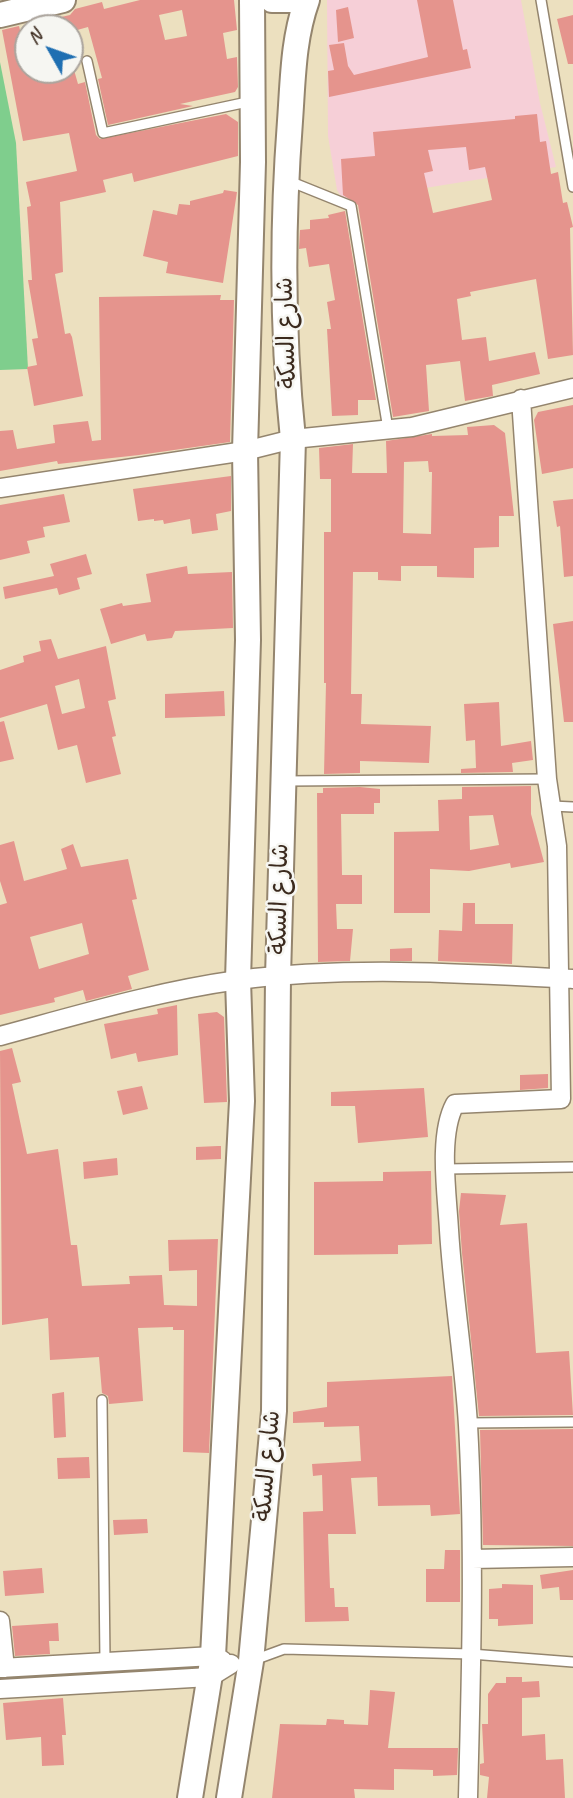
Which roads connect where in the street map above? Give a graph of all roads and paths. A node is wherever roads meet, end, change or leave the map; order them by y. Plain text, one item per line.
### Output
1 (63, 0) edge
2 (252, 0) edge
3 (272, 0) edge
4 (292, 0) edge
5 (307, 0) edge
6 (541, 0) edge
7 (0, 15) edge
8 (87, 61) dead end
9 (253, 100) junction
10 (285, 180) junction
11 (573, 187) edge
12 (573, 388) edge
13 (521, 398) junction
14 (388, 429) junction
15 (293, 439) junction
16 (245, 452) junction
17 (0, 488) edge
18 (548, 779) junction
19 (284, 781) junction
20 (552, 806) junction
21 (573, 807) edge
22 (278, 977) junction
23 (567, 979) edge
24 (238, 980) junction
25 (0, 1036) edge
26 (573, 1167) edge
27 (446, 1169) junction
28 (102, 1400) dead end
29 (573, 1422) edge
30 (468, 1423) junction
31 (573, 1557) edge
32 (472, 1559) junction
33 (0, 1621) edge
34 (471, 1654) junction
35 (105, 1661) junction
36 (573, 1662) edge
37 (226, 1665) junction
38 (3, 1668) edge
39 (0, 1689) edge
40 (190, 1798) edge
41 (229, 1798) edge
42 (468, 1798) edge

1 - 7 main road
2 - 9 main road, شارع السكة
3 - 4 main road
5 - 10 main road, شارع السكة
6 - 11 lane
8 - 9 lane
9 - 16 main road, شارع السكة
10 - 14 lane
10 - 15 main road, شارع السكة
12 - 13 street
13 - 14 street
13 - 18 street
14 - 15 street
15 - 16 street
15 - 19 main road, شارع السكة
16 - 17 street
16 - 24 main road, شارع السكة
18 - 19 lane
18 - 20 street
19 - 22 main road, شارع السكة
20 - 21 lane
20 - 23 street
22 - 23 street
22 - 24 street
22 - 37 main road, شارع السكة
23 - 27 street
24 - 25 street
24 - 37 main road, شارع السكة
26 - 27 lane
27 - 30 street
28 - 35 lane
29 - 30 lane
30 - 32 street
31 - 32 street
32 - 34 street
33 - 38 street
34 - 36 lane
34 - 37 lane
34 - 42 street
35 - 37 street
35 - 38 street
37 - 39 street
37 - 40 main road, شارع السكة
37 - 41 main road, شارع السكة

